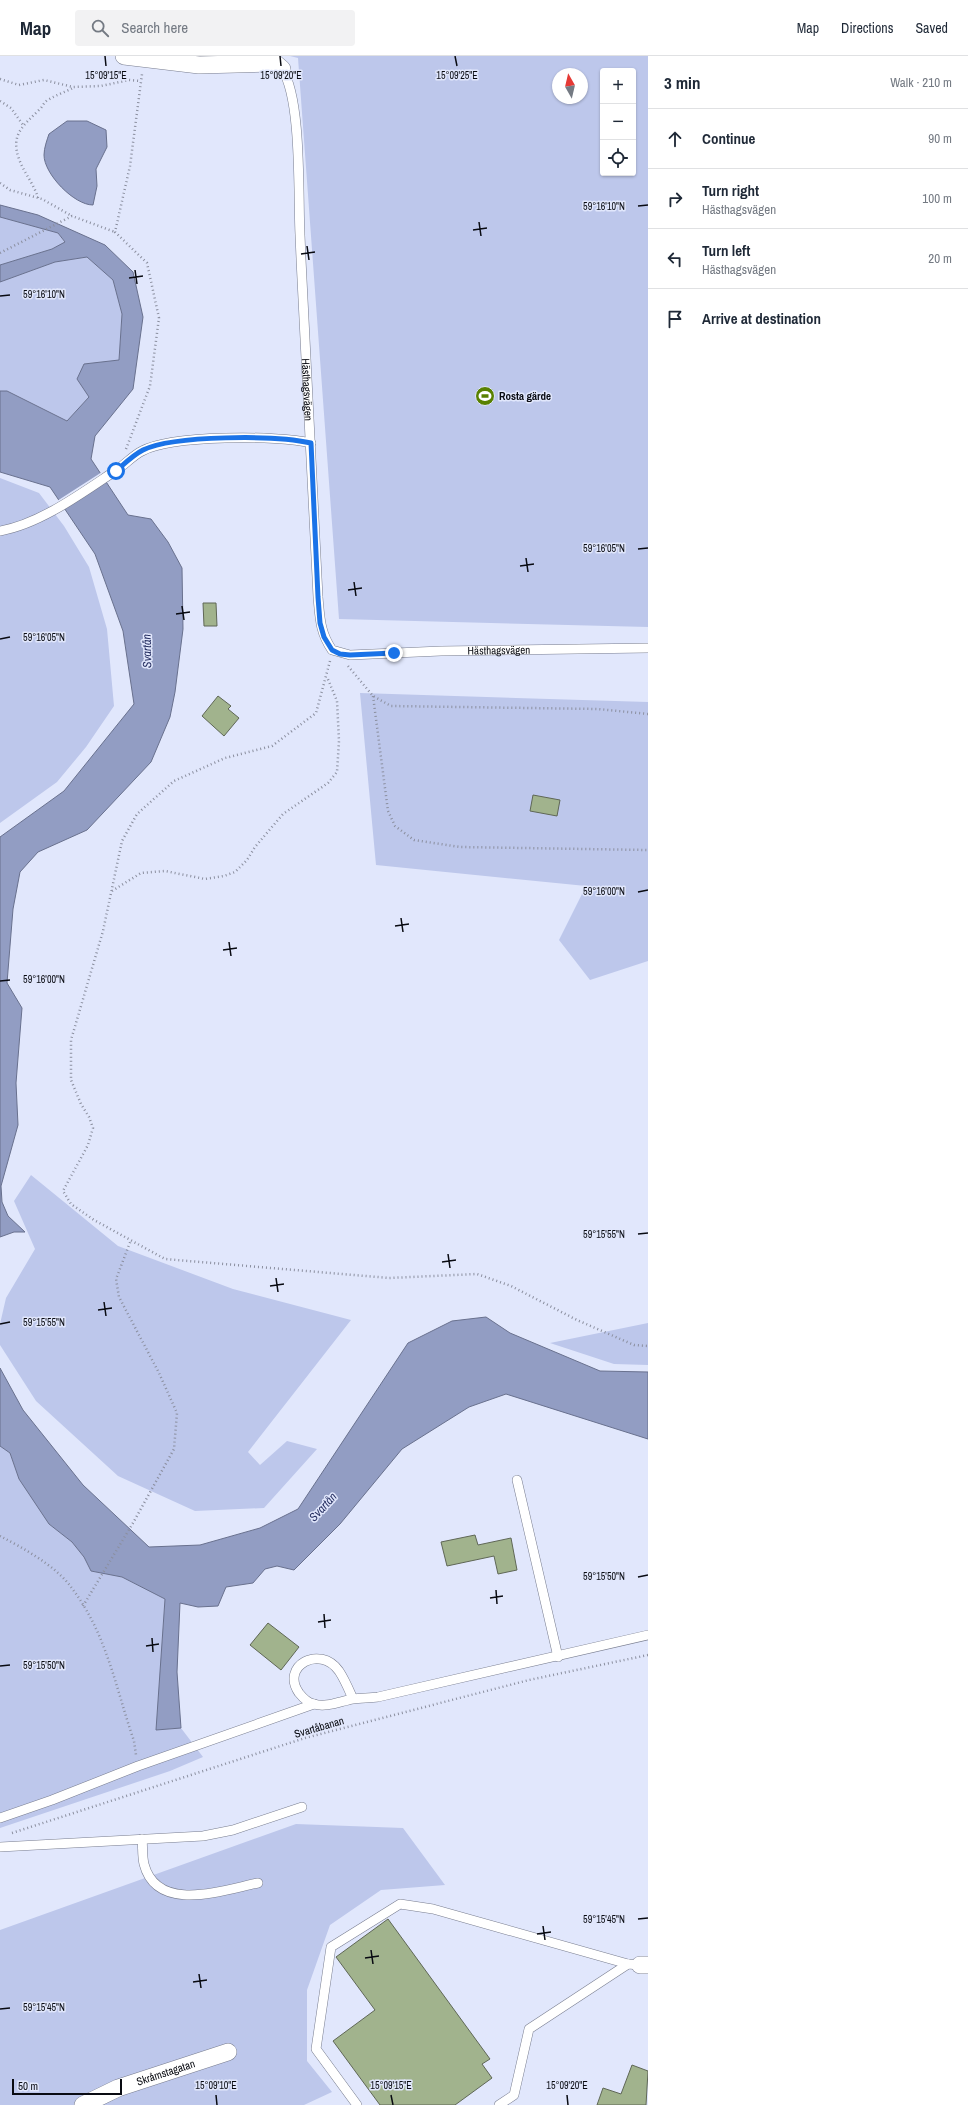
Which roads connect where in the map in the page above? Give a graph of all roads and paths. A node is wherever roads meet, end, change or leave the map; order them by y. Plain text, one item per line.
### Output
1 (124, 56) edge
2 (144, 59) junction
3 (282, 62) edge
4 (0, 79) edge
5 (141, 81) junction
6 (73, 87) junction
7 (0, 101) edge
8 (23, 125) junction
9 (0, 183) edge
10 (38, 198) junction
11 (72, 216) junction
12 (116, 232) junction
13 (0, 253) edge
14 (311, 443) junction
15 (125, 464) junction
16 (0, 531) edge
17 (648, 648) edge
18 (332, 650) junction
19 (326, 677) junction
20 (373, 696) junction
21 (648, 714) edge
22 (648, 850) edge
23 (112, 891) junction
24 (131, 1240) junction
25 (648, 1346) edge
26 (517, 1480) dead end
27 (0, 1536) edge
28 (83, 1606) junction
29 (648, 1635) edge
30 (648, 1655) edge
31 (558, 1657) junction
32 (353, 1699) junction
33 (314, 1704) junction
34 (138, 1766) junction
35 (302, 1807) dead end
36 (0, 1818) edge
37 (10, 1834) dead end
38 (142, 1839) junction
39 (0, 1847) edge
40 (258, 1883) dead end
41 (639, 1964) edge
42 (228, 2052) dead end
43 (83, 2105) edge
44 (357, 2105) edge
45 (500, 2105) edge

1 - 2 street, Hästhagsvägen
2 - 3 street, Hästhagsvägen
2 - 5 path
3 - 14 lane, Hästhagsvägen
4 - 6 path
5 - 6 path
5 - 12 path
6 - 8 path
7 - 8 path
8 - 10 path
9 - 10 path
10 - 11 path
11 - 12 path
11 - 13 path
12 - 15 path
14 - 15 lane
14 - 18 lane, Hästhagsvägen
15 - 16 lane
17 - 18 lane, Hästhagsvägen
18 - 19 path
18 - 20 path
19 - 23 path
19 - 23 path
20 - 21 path
20 - 22 path
23 - 24 path
24 - 25 path
24 - 28 path
26 - 31 lane
27 - 28 path
28 - 34 path
29 - 31 lane
30 - 37 path, Svartåbanan
31 - 32 lane
32 - 33 lane
32 - 33 lane
33 - 34 lane
34 - 36 lane
35 - 38 lane
38 - 39 lane
38 - 40 lane
41 - 44 lane
41 - 45 lane
42 - 43 street, Skråmstagatan

